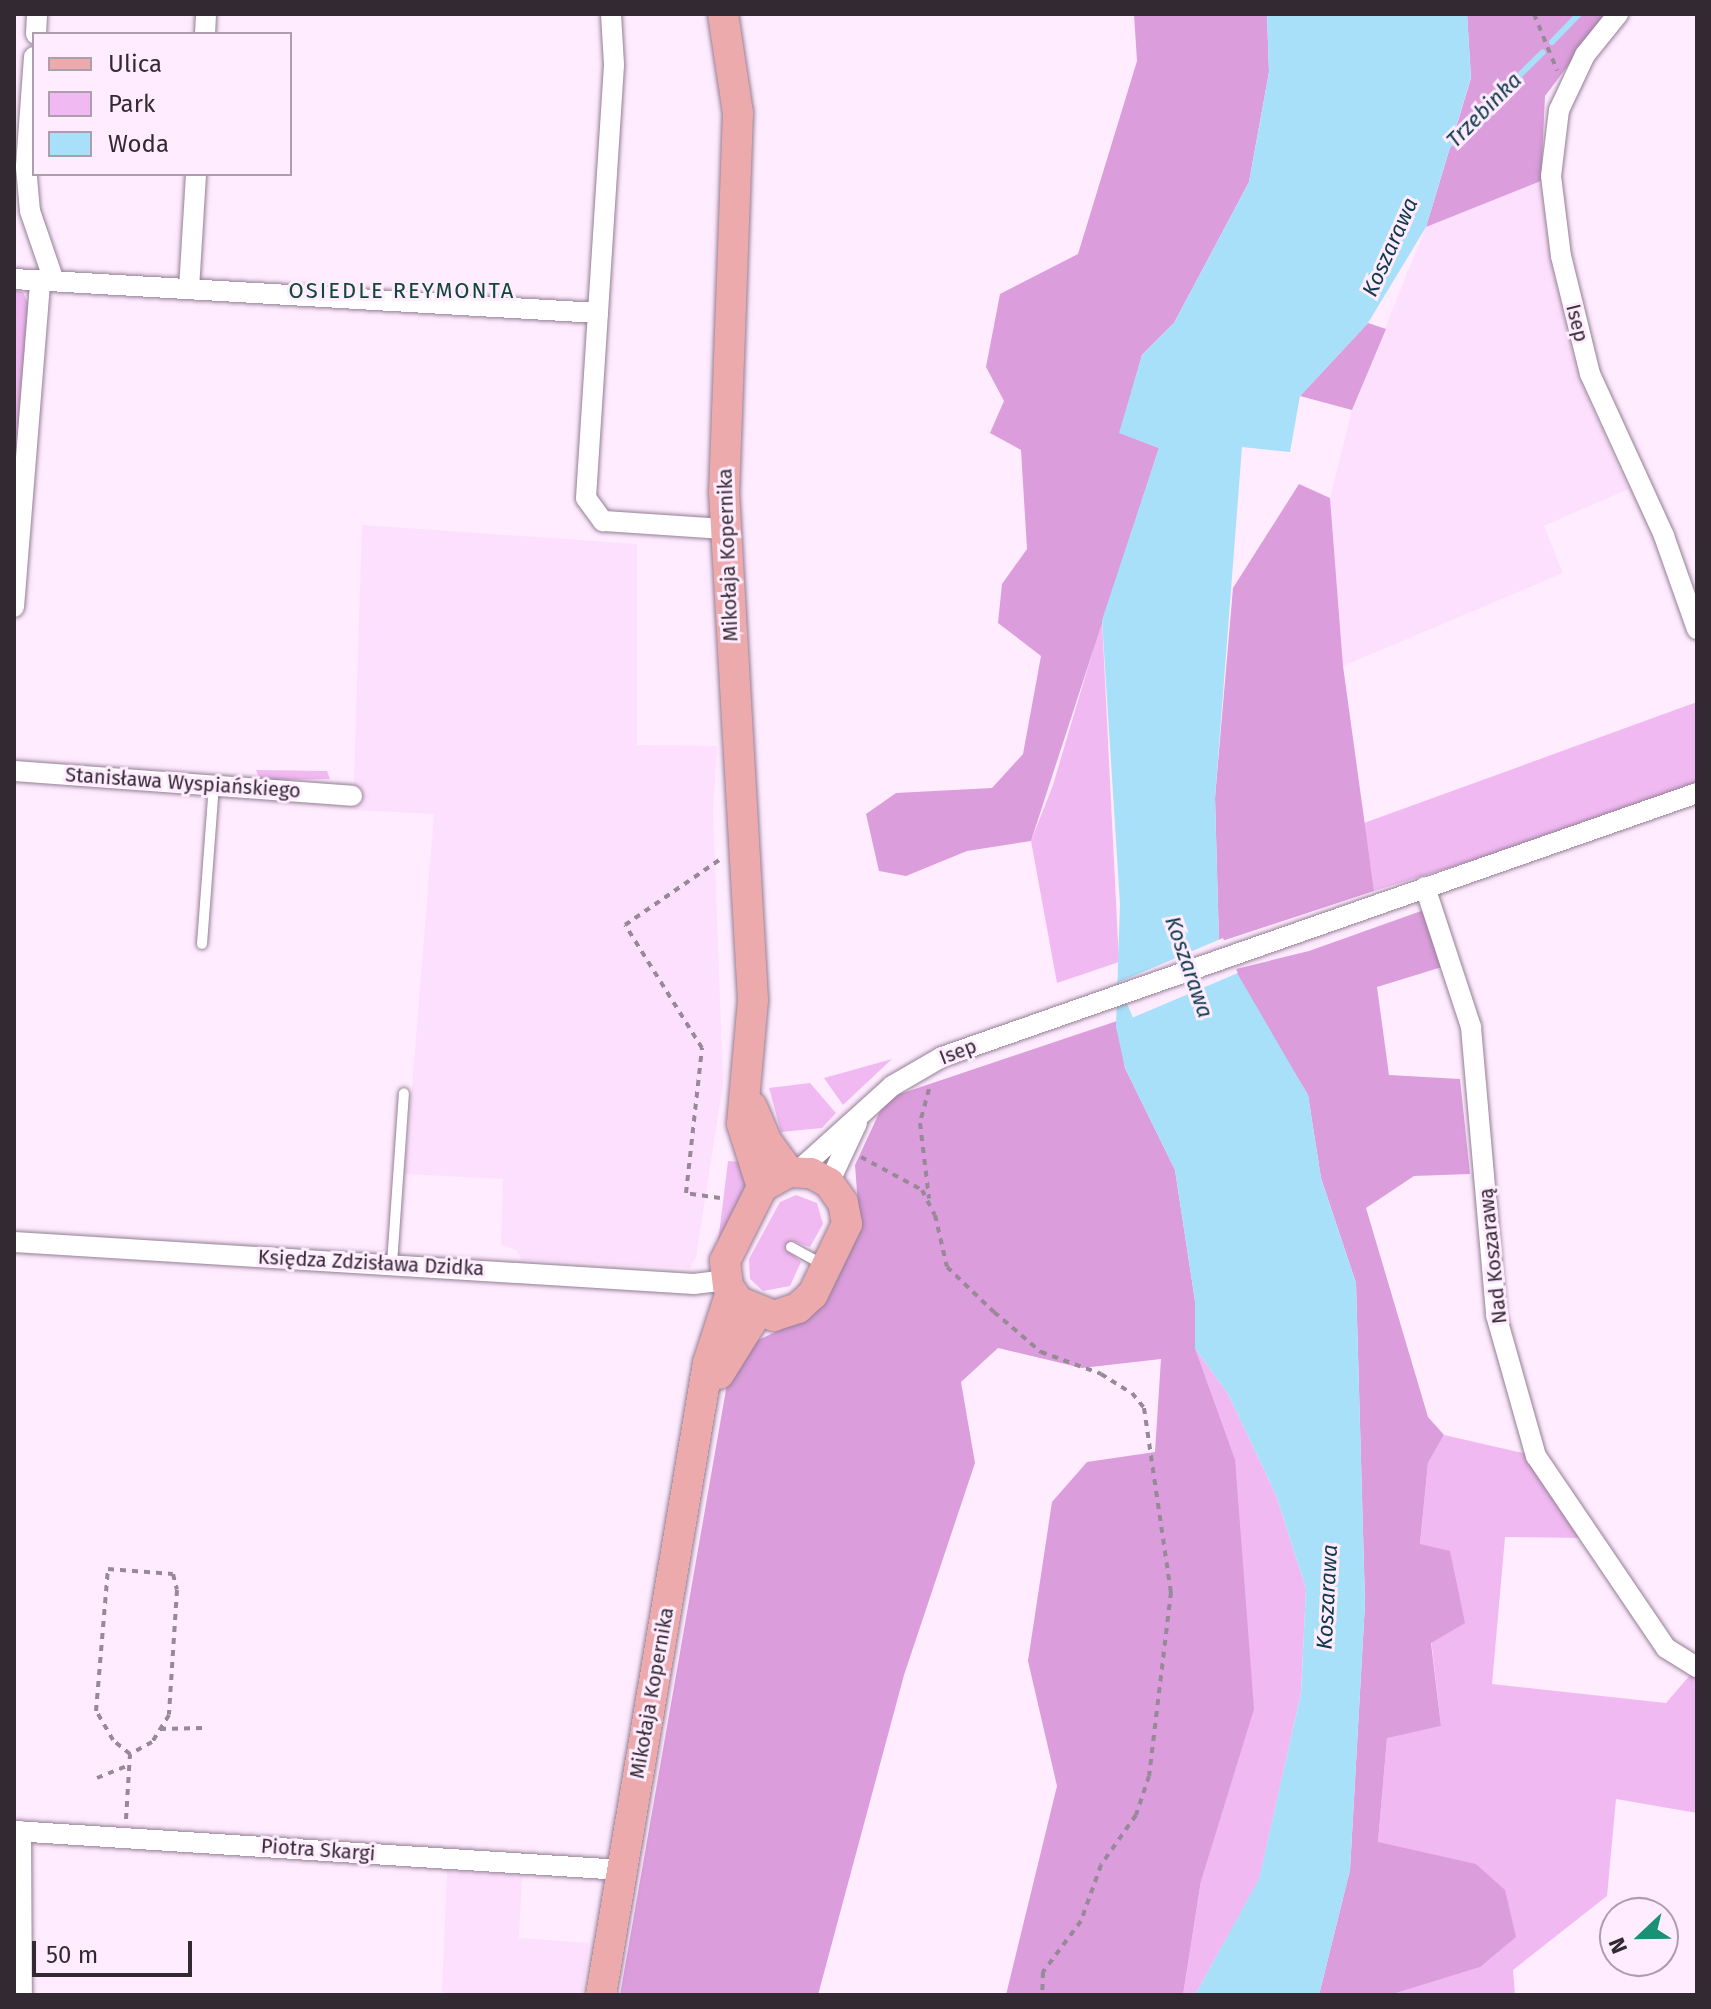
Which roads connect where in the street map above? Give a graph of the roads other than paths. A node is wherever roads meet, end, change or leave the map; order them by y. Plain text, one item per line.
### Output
1 (611, 14) edge
2 (723, 14) edge
3 (1618, 14) edge
4 (32, 84) edge
5 (196, 176) edge
6 (14, 279) edge
7 (47, 281) junction
8 (189, 289) junction
9 (598, 313) junction
10 (725, 529) junction
11 (14, 607) edge
12 (1697, 629) edge
13 (14, 771) edge
14 (214, 783) junction
15 (1697, 793) edge
16 (352, 796) dead end
17 (1425, 887) junction
18 (202, 944) dead end
19 (404, 1093) dead end
20 (748, 1097) junction
21 (857, 1123) junction
22 (794, 1171) junction
23 (829, 1183) junction
24 (762, 1187) junction
25 (14, 1242) edge
26 (791, 1247) dead end
27 (392, 1264) junction
28 (828, 1267) junction
29 (729, 1286) junction
30 (757, 1313) junction
31 (706, 1392) junction
32 (1697, 1667) edge
33 (18, 1831) edge
34 (622, 1870) junction
35 (22, 1995) edge
36 (601, 1995) edge

1 - 9 street
2 - 10 main road, Mikołaja Kopernika
3 - 12 street, Isep
4 - 7 street
5 - 8 street
6 - 7 street
7 - 8 street
7 - 11 street
8 - 9 street
9 - 10 street
10 - 20 main road, Mikołaja Kopernika
13 - 14 street, Stanisława Wyspiańskiego
14 - 16 street, Stanisława Wyspiańskiego
14 - 18 lane
15 - 17 street
17 - 21 street, Isep
17 - 32 street, Nad Koszarawą
19 - 27 lane
20 - 22 main road, Mikołaja Kopernika
20 - 24 main road, Mikołaja Kopernika
21 - 22 street, Isep
21 - 23 street, Isep
22 - 23 main road
22 - 24 main road
23 - 28 main road
24 - 29 main road
25 - 27 street, Księdza Zdzisława Dzidka
26 - 28 lane
27 - 29 street, Księdza Zdzisława Dzidka
28 - 30 main road
29 - 30 main road
29 - 31 main road, Mikołaja Kopernika
30 - 31 main road, Mikołaja Kopernika
31 - 34 main road, Mikołaja Kopernika
33 - 34 street, Piotra Skargi
33 - 35 street
34 - 36 main road, Mikołaja Kopernika

